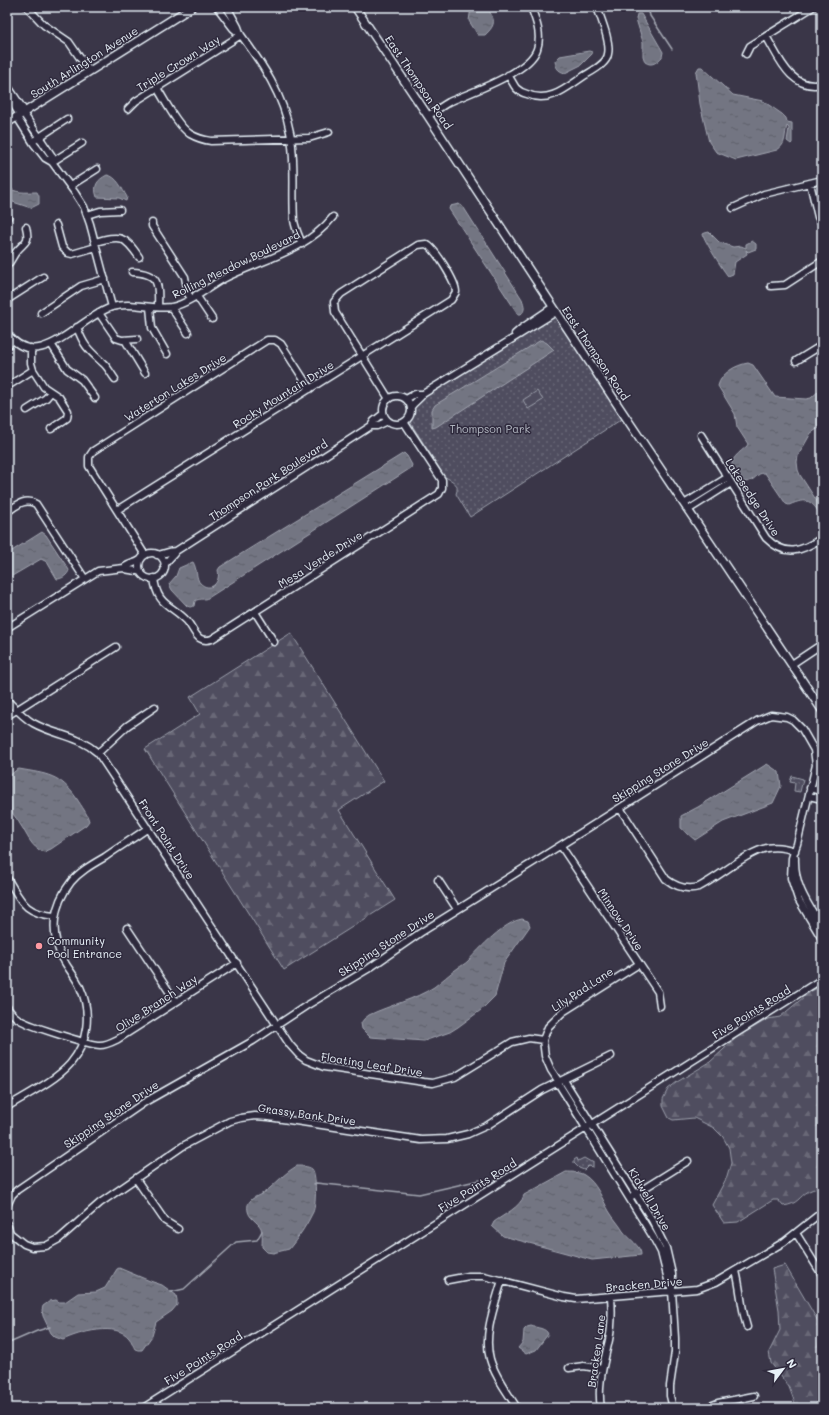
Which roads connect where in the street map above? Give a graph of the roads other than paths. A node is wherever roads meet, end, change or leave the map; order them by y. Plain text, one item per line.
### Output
1 (27, 7) edge
2 (192, 7) edge
3 (218, 7) edge
4 (227, 7) edge
5 (355, 7) edge
6 (531, 7) edge
7 (597, 7) edge
8 (813, 7) edge
9 (241, 35) junction
10 (766, 36) junction
11 (746, 54) dead end
12 (89, 71) junction
13 (508, 75) junction
14 (822, 84) edge
15 (7, 85) edge
16 (157, 88) junction
17 (7, 96) edge
18 (128, 109) dead end
19 (21, 114) junction
20 (428, 116) junction
21 (67, 119) dead end
22 (7, 123) edge
23 (328, 132) dead end
24 (38, 138) junction
25 (291, 139) junction
26 (32, 141) junction
27 (82, 143) dead end
28 (52, 162) junction
29 (97, 169) dead end
30 (822, 180) edge
31 (810, 183) junction
32 (70, 186) junction
33 (733, 208) dead end
34 (120, 210) dead end
35 (87, 215) junction
36 (333, 217) dead end
37 (152, 223) dead end
38 (822, 224) edge
39 (56, 225) dead end
40 (26, 227) dead end
41 (95, 244) junction
42 (302, 244) junction
43 (139, 257) dead end
44 (822, 261) edge
45 (7, 266) edge
46 (132, 272) dead end
47 (43, 277) dead end
48 (105, 279) junction
49 (771, 286) dead end
50 (194, 297) junction
51 (7, 300) edge
52 (150, 306) junction
53 (112, 307) junction
54 (158, 307) junction
55 (171, 307) junction
56 (554, 310) junction
57 (41, 313) dead end
58 (99, 313) junction
59 (212, 319) dead end
60 (77, 327) junction
61 (7, 333) edge
62 (188, 333) dead end
63 (137, 339) dead end
64 (13, 340) junction
65 (125, 340) junction
66 (51, 344) junction
67 (822, 344) edge
68 (7, 346) edge
69 (32, 348) junction
70 (167, 354) dead end
71 (362, 355) junction
72 (796, 361) dead end
73 (33, 370) junction
74 (145, 373) dead end
75 (115, 379) dead end
76 (11, 384) dead end
77 (310, 389) junction
78 (51, 392) junction
79 (423, 394) junction
80 (95, 398) dead end
81 (389, 399) junction
82 (406, 399) junction
83 (410, 407) junction
84 (27, 410) dead end
85 (384, 414) junction
86 (388, 421) junction
87 (404, 422) junction
88 (372, 426) junction
89 (51, 429) dead end
90 (701, 435) dead end
91 (729, 480) junction
92 (686, 507) junction
93 (117, 510) junction
94 (7, 512) edge
95 (822, 538) edge
96 (176, 551) junction
97 (145, 555) junction
98 (157, 555) junction
99 (140, 560) junction
100 (164, 566) junction
101 (124, 568) junction
102 (141, 572) junction
103 (154, 578) junction
104 (85, 579) junction
105 (255, 612) junction
106 (7, 628) edge
107 (274, 642) dead end
108 (822, 644) edge
109 (116, 647) dead end
110 (792, 664) junction
111 (7, 700) edge
112 (155, 707) dead end
113 (17, 710) junction
114 (822, 710) edge
115 (7, 716) edge
116 (98, 754) junction
117 (810, 788) junction
118 (822, 792) edge
119 (808, 796) junction
120 (822, 799) edge
121 (620, 808) junction
122 (148, 828) junction
123 (560, 846) junction
124 (795, 851) junction
125 (7, 878) edge
126 (438, 880) dead end
127 (456, 909) junction
128 (54, 916) junction
129 (822, 927) edge
130 (127, 928) dead end
131 (821, 936) edge
132 (237, 963) junction
133 (639, 964) junction
134 (822, 979) edge
135 (176, 1002) junction
136 (7, 1006) edge
137 (660, 1006) dead end
138 (277, 1025) junction
139 (543, 1040) junction
140 (83, 1042) junction
141 (611, 1056) dead end
142 (560, 1082) junction
143 (7, 1107) edge
144 (593, 1124) junction
145 (586, 1128) junction
146 (688, 1161) dead end
147 (136, 1179) junction
148 (636, 1194) junction
149 (629, 1198) junction
150 (7, 1206) edge
151 (822, 1212) edge
152 (7, 1224) edge
153 (178, 1229) dead end
154 (796, 1233) junction
155 (736, 1271) junction
156 (822, 1276) edge
157 (448, 1280) dead end
158 (502, 1280) junction
159 (672, 1292) junction
160 (611, 1297) junction
161 (746, 1327) dead end
162 (569, 1368) dead end
163 (602, 1369) junction
164 (754, 1396) dead end
165 (143, 1408) edge
166 (518, 1408) edge
167 (601, 1408) edge
168 (673, 1408) edge
169 (706, 1408) edge

1 - 12 street
2 - 12 main road, South Arlington Avenue
3 - 9 street
4 - 9 street
5 - 20 main road, East Thompson Road
6 - 13 street
7 - 13 street
8 - 10 street
9 - 16 street, Triple Crown Way
9 - 25 street
10 - 11 street
10 - 14 street
12 - 19 main road, South Arlington Avenue
13 - 20 street
15 - 19 street
16 - 18 street, Triple Crown Way
16 - 25 street
17 - 19 street
19 - 22 main road, South Arlington Avenue
19 - 24 street
19 - 26 street
20 - 56 main road, East Thompson Road
21 - 24 street
23 - 25 street
24 - 26 street
24 - 28 street
25 - 42 street
26 - 28 street
27 - 28 street
28 - 32 street
29 - 32 street
30 - 31 street
31 - 33 street
31 - 38 street
32 - 35 street
34 - 35 street
35 - 41 street
36 - 42 street, Rolling Meadow Boulevard
37 - 50 street
39 - 41 street
40 - 45 street
41 - 43 street
41 - 48 street
42 - 50 street, Rolling Meadow Boulevard
44 - 49 street
46 - 54 street
47 - 51 street
48 - 53 street
48 - 57 street
50 - 55 street, Rolling Meadow Boulevard
50 - 59 street
52 - 53 street, Rolling Meadow Boulevard
52 - 54 street, Rolling Meadow Boulevard
52 - 70 street
53 - 58 street, Rolling Meadow Boulevard
54 - 55 street, Rolling Meadow Boulevard
55 - 62 street
56 - 79 street
56 - 92 main road, East Thompson Road
58 - 60 street, Rolling Meadow Boulevard
58 - 65 street
60 - 66 street, Rolling Meadow Boulevard
60 - 75 street
61 - 64 street
63 - 65 street
64 - 68 street
64 - 69 street
65 - 74 street
66 - 69 street, Rolling Meadow Boulevard
66 - 80 street
67 - 72 street
69 - 73 street
71 - 71 street, Rocky Mountain Drive
71 - 77 street, Rocky Mountain Drive
71 - 81 street
73 - 76 street
73 - 78 street
77 - 93 street, Rocky Mountain Drive
77 - 93 street, Waterton Lakes Drive
78 - 84 street
78 - 89 street
79 - 82 street
79 - 83 street
81 - 82 street
81 - 85 street, Thompson Park Boulevard
82 - 83 street
83 - 87 street
85 - 86 street
85 - 88 street, Thompson Park Boulevard
86 - 87 street, Thompson Park Boulevard
86 - 88 street, Thompson Park Boulevard
87 - 105 street, Mesa Verde Drive
88 - 96 street, Thompson Park Boulevard
90 - 91 street, Lakesedge Drive
91 - 92 street
91 - 95 street, Lakesedge Drive
92 - 110 main road, East Thompson Road
93 - 97 street
94 - 104 street
96 - 98 street, Thompson Park Boulevard
96 - 100 street, Thompson Park Boulevard
97 - 98 street
97 - 99 street
98 - 100 street
99 - 101 street
99 - 102 street
100 - 103 street
101 - 102 street
101 - 104 street
102 - 103 street
103 - 105 street, Mesa Verde Drive
104 - 106 street
105 - 107 street
108 - 110 street
109 - 113 street
110 - 114 main road, East Thompson Road
111 - 113 street, Front Point Drive
112 - 116 street
113 - 115 street
113 - 116 street, Front Point Drive
116 - 122 street, Front Point Drive
117 - 118 street
117 - 119 street
117 - 121 street, Skipping Stone Drive
119 - 120 street
119 - 124 street
121 - 123 street, Skipping Stone Drive
121 - 124 street
122 - 128 street
122 - 132 street, Front Point Drive
123 - 127 street, Skipping Stone Drive
123 - 133 street, Minnow Drive
124 - 129 street
124 - 131 street
125 - 128 street
126 - 127 street
127 - 138 street, Skipping Stone Drive
128 - 140 street
130 - 135 street
132 - 135 street, Olive Branch Way
132 - 138 street, Front Point Drive
133 - 137 street, Minnow Drive
133 - 139 street, Lily Pad Lane
134 - 144 street, Five Points Road
135 - 140 street, Olive Branch Way
136 - 140 street, Olive Branch Way
138 - 139 street, Floating Leaf Drive
138 - 150 street, Skipping Stone Drive
139 - 142 street
140 - 143 street
141 - 142 street, Grassy Bank Drive
142 - 144 street
142 - 145 street
142 - 147 street, Grassy Bank Drive
144 - 145 street, Five Points Road
144 - 148 street, Kidwell Drive
145 - 149 street, Kidwell Drive
145 - 165 street, Five Points Road
146 - 148 street
147 - 152 street, Grassy Bank Drive
147 - 153 street
148 - 149 street
148 - 159 street, Kidwell Drive
149 - 159 street, Kidwell Drive
151 - 154 street, Bracken Drive
154 - 155 street, Bracken Drive
154 - 156 street
155 - 159 street, Bracken Drive
155 - 161 street
157 - 158 street, Bracken Drive
158 - 160 street, Bracken Drive
158 - 166 street
159 - 160 street, Bracken Drive
159 - 168 street, Kidwell Drive
160 - 163 street, Bracken Lane
162 - 163 street
163 - 167 street, Bracken Lane
164 - 169 street

